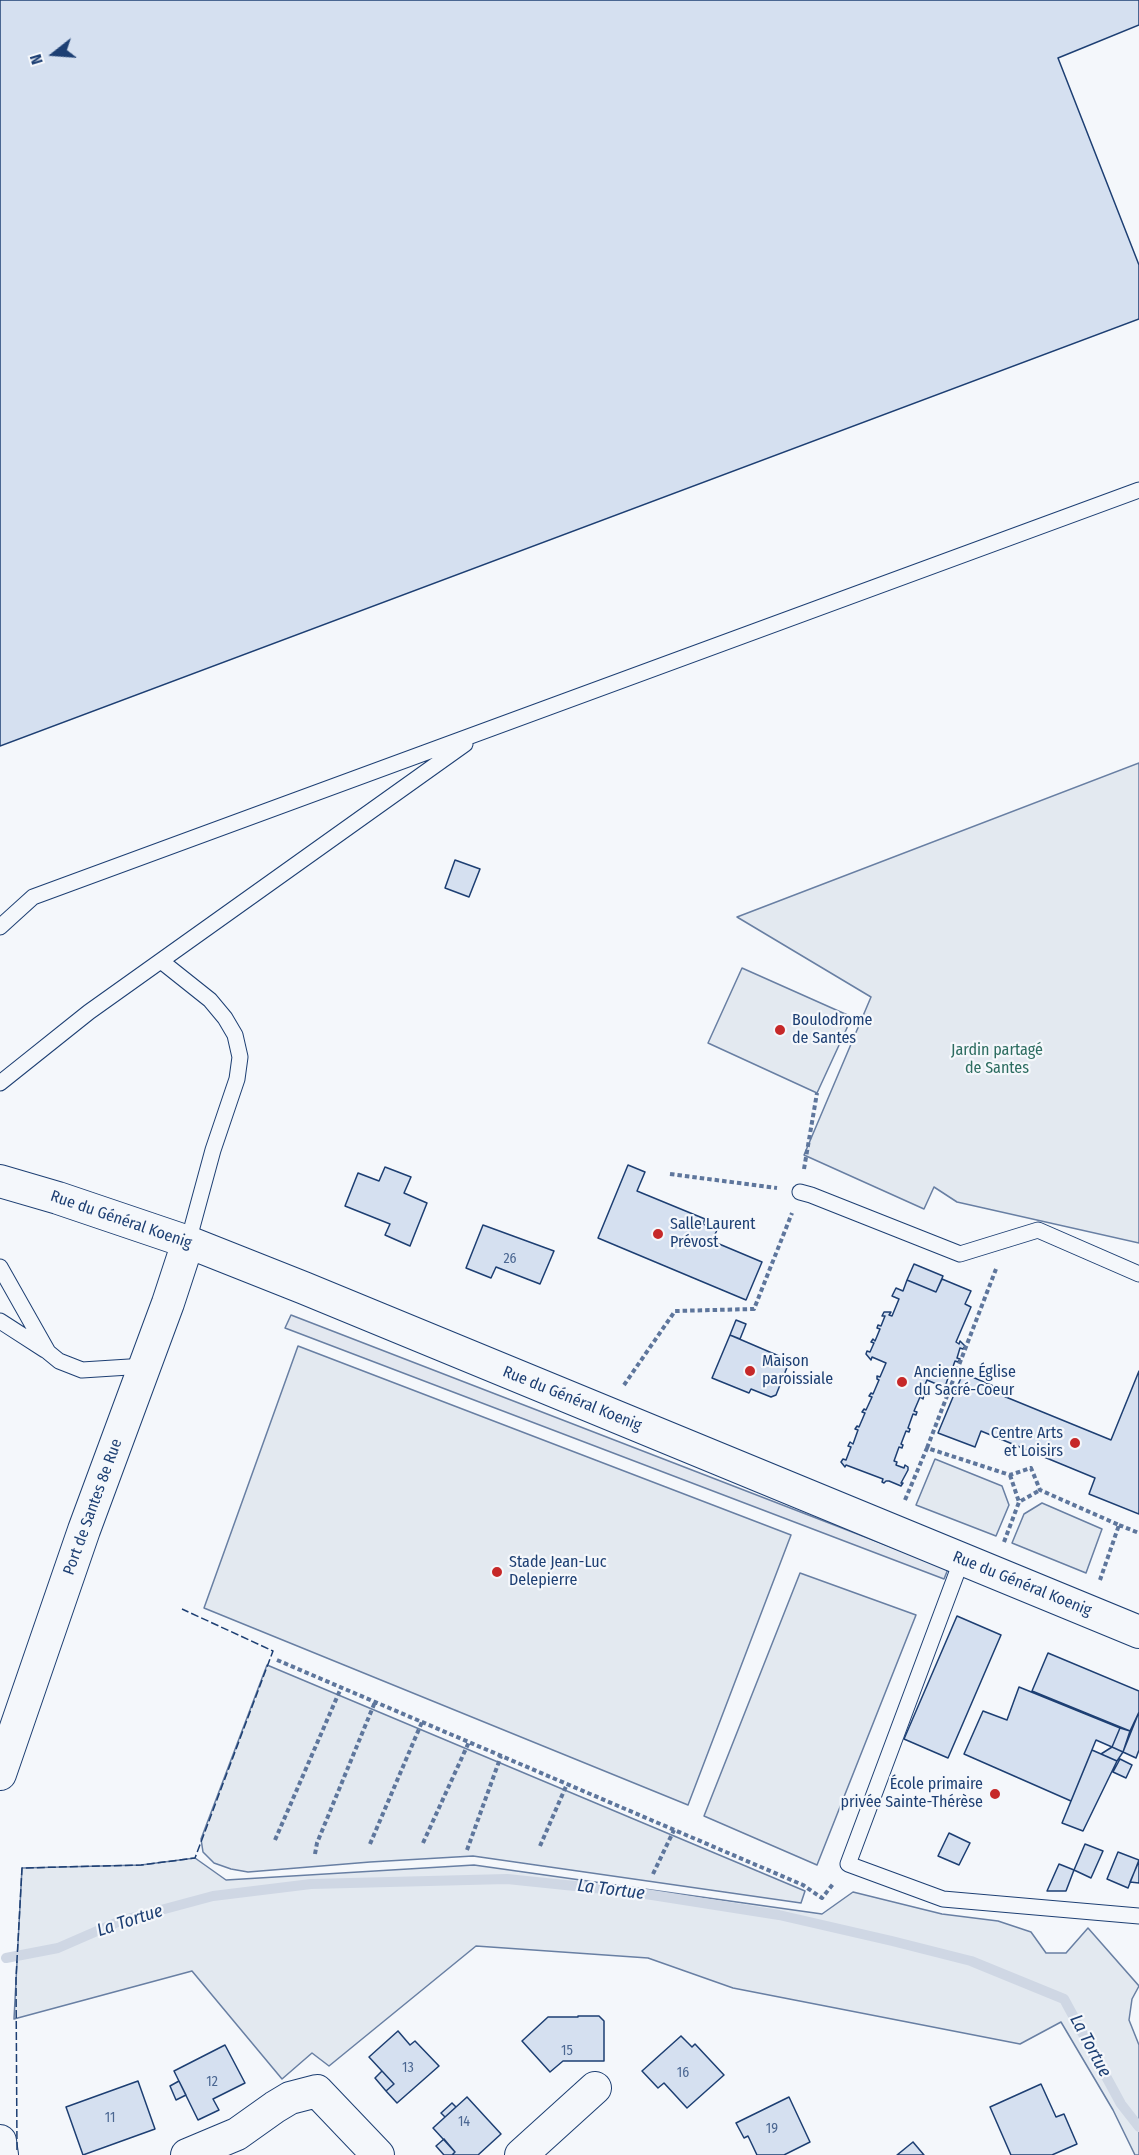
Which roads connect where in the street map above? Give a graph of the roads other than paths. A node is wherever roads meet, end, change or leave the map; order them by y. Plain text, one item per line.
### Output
1 (1139, 490) edge
2 (482, 732) junction
3 (0, 927) edge
4 (161, 961) junction
5 (0, 1083) edge
6 (0, 1181) edge
7 (800, 1192) road end
8 (188, 1242) junction
9 (0, 1267) edge
10 (1139, 1274) edge
11 (0, 1321) edge
12 (48, 1352) junction
13 (145, 1366) junction
14 (962, 1559) junction
15 (1139, 1632) edge
16 (0, 1774) edge
17 (1139, 1916) edge
18 (595, 2088) dead end
19 (0, 2141) edge
20 (3, 2155) edge
21 (187, 2155) edge
22 (378, 2155) edge
23 (521, 2155) edge

1 - 2 lane
2 - 3 lane
2 - 4 lane
4 - 5 lane
4 - 8 lane
6 - 8 street, Rue du Général Koenig
7 - 10 lane
8 - 13 street, Port de Santes 8e Rue
8 - 14 street, Rue du Général Koenig
9 - 12 lane
11 - 12 lane
12 - 13 lane
13 - 16 street, Port de Santes 8e Rue
14 - 15 street, Rue du Général Koenig
14 - 17 lane
18 - 23 street
19 - 20 street
21 - 22 street

